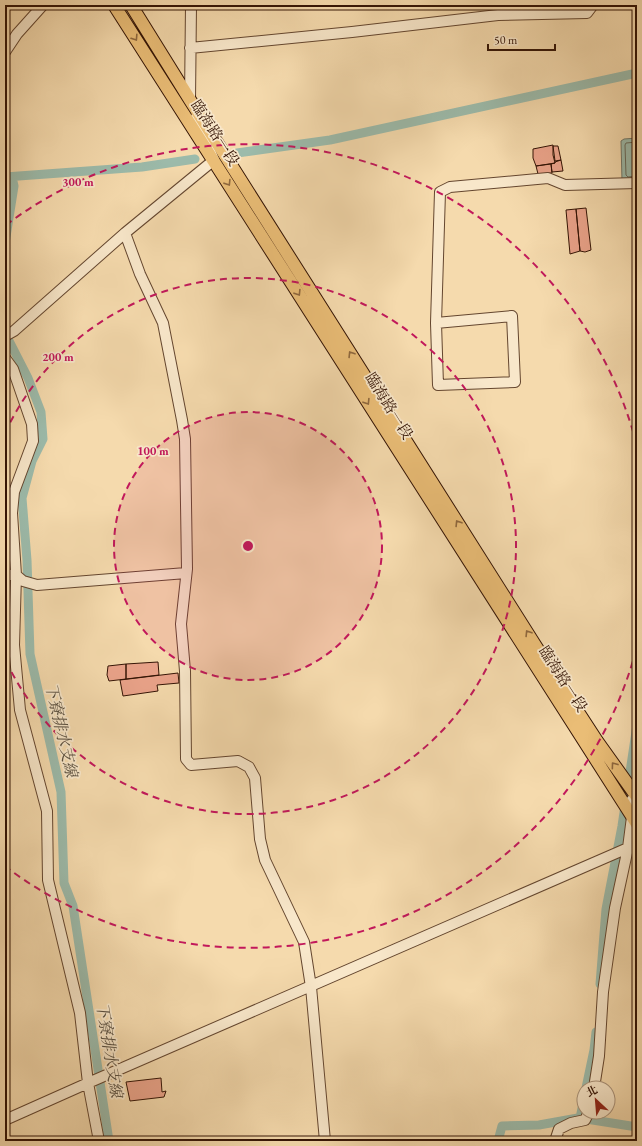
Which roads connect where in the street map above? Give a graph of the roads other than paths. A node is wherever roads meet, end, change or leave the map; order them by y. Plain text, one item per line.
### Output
1 (43, 5) edge
2 (114, 5) edge
3 (131, 5) edge
4 (191, 5) edge
5 (593, 5) edge
6 (190, 48) junction
7 (5, 52) edge
8 (190, 100) junction
9 (214, 160) junction
10 (637, 182) edge
11 (125, 233) junction
12 (436, 323) junction
13 (5, 336) edge
14 (5, 358) edge
15 (186, 573) junction
16 (16, 575) junction
17 (5, 576) edge
18 (637, 792) edge
19 (632, 816) edge
20 (632, 846) edge
21 (311, 987) junction
22 (595, 1080) edge
23 (88, 1083) junction
24 (5, 1120) edge
25 (585, 1120) edge
26 (99, 1141) edge
27 (325, 1141) edge
28 (555, 1141) edge

1 - 7 street
2 -> 9 main road, 臨海路一段
3 - 8 main road, 臨海路一段
4 - 6 street
5 - 6 street
6 - 8 street
8 - 9 street
18 -> 8 main road, 臨海路一段
9 - 11 street
9 -> 19 main road, 臨海路一段
10 - 12 street
11 - 13 street
11 - 15 street
12 - 12 street
14 - 16 street
15 - 16 street
15 - 21 street
16 - 17 street
16 - 23 street
18 - 19 street
19 - 20 street
20 - 21 street
20 - 22 street
21 - 23 street
21 - 27 street
23 - 24 street
23 - 26 street
25 - 28 street

